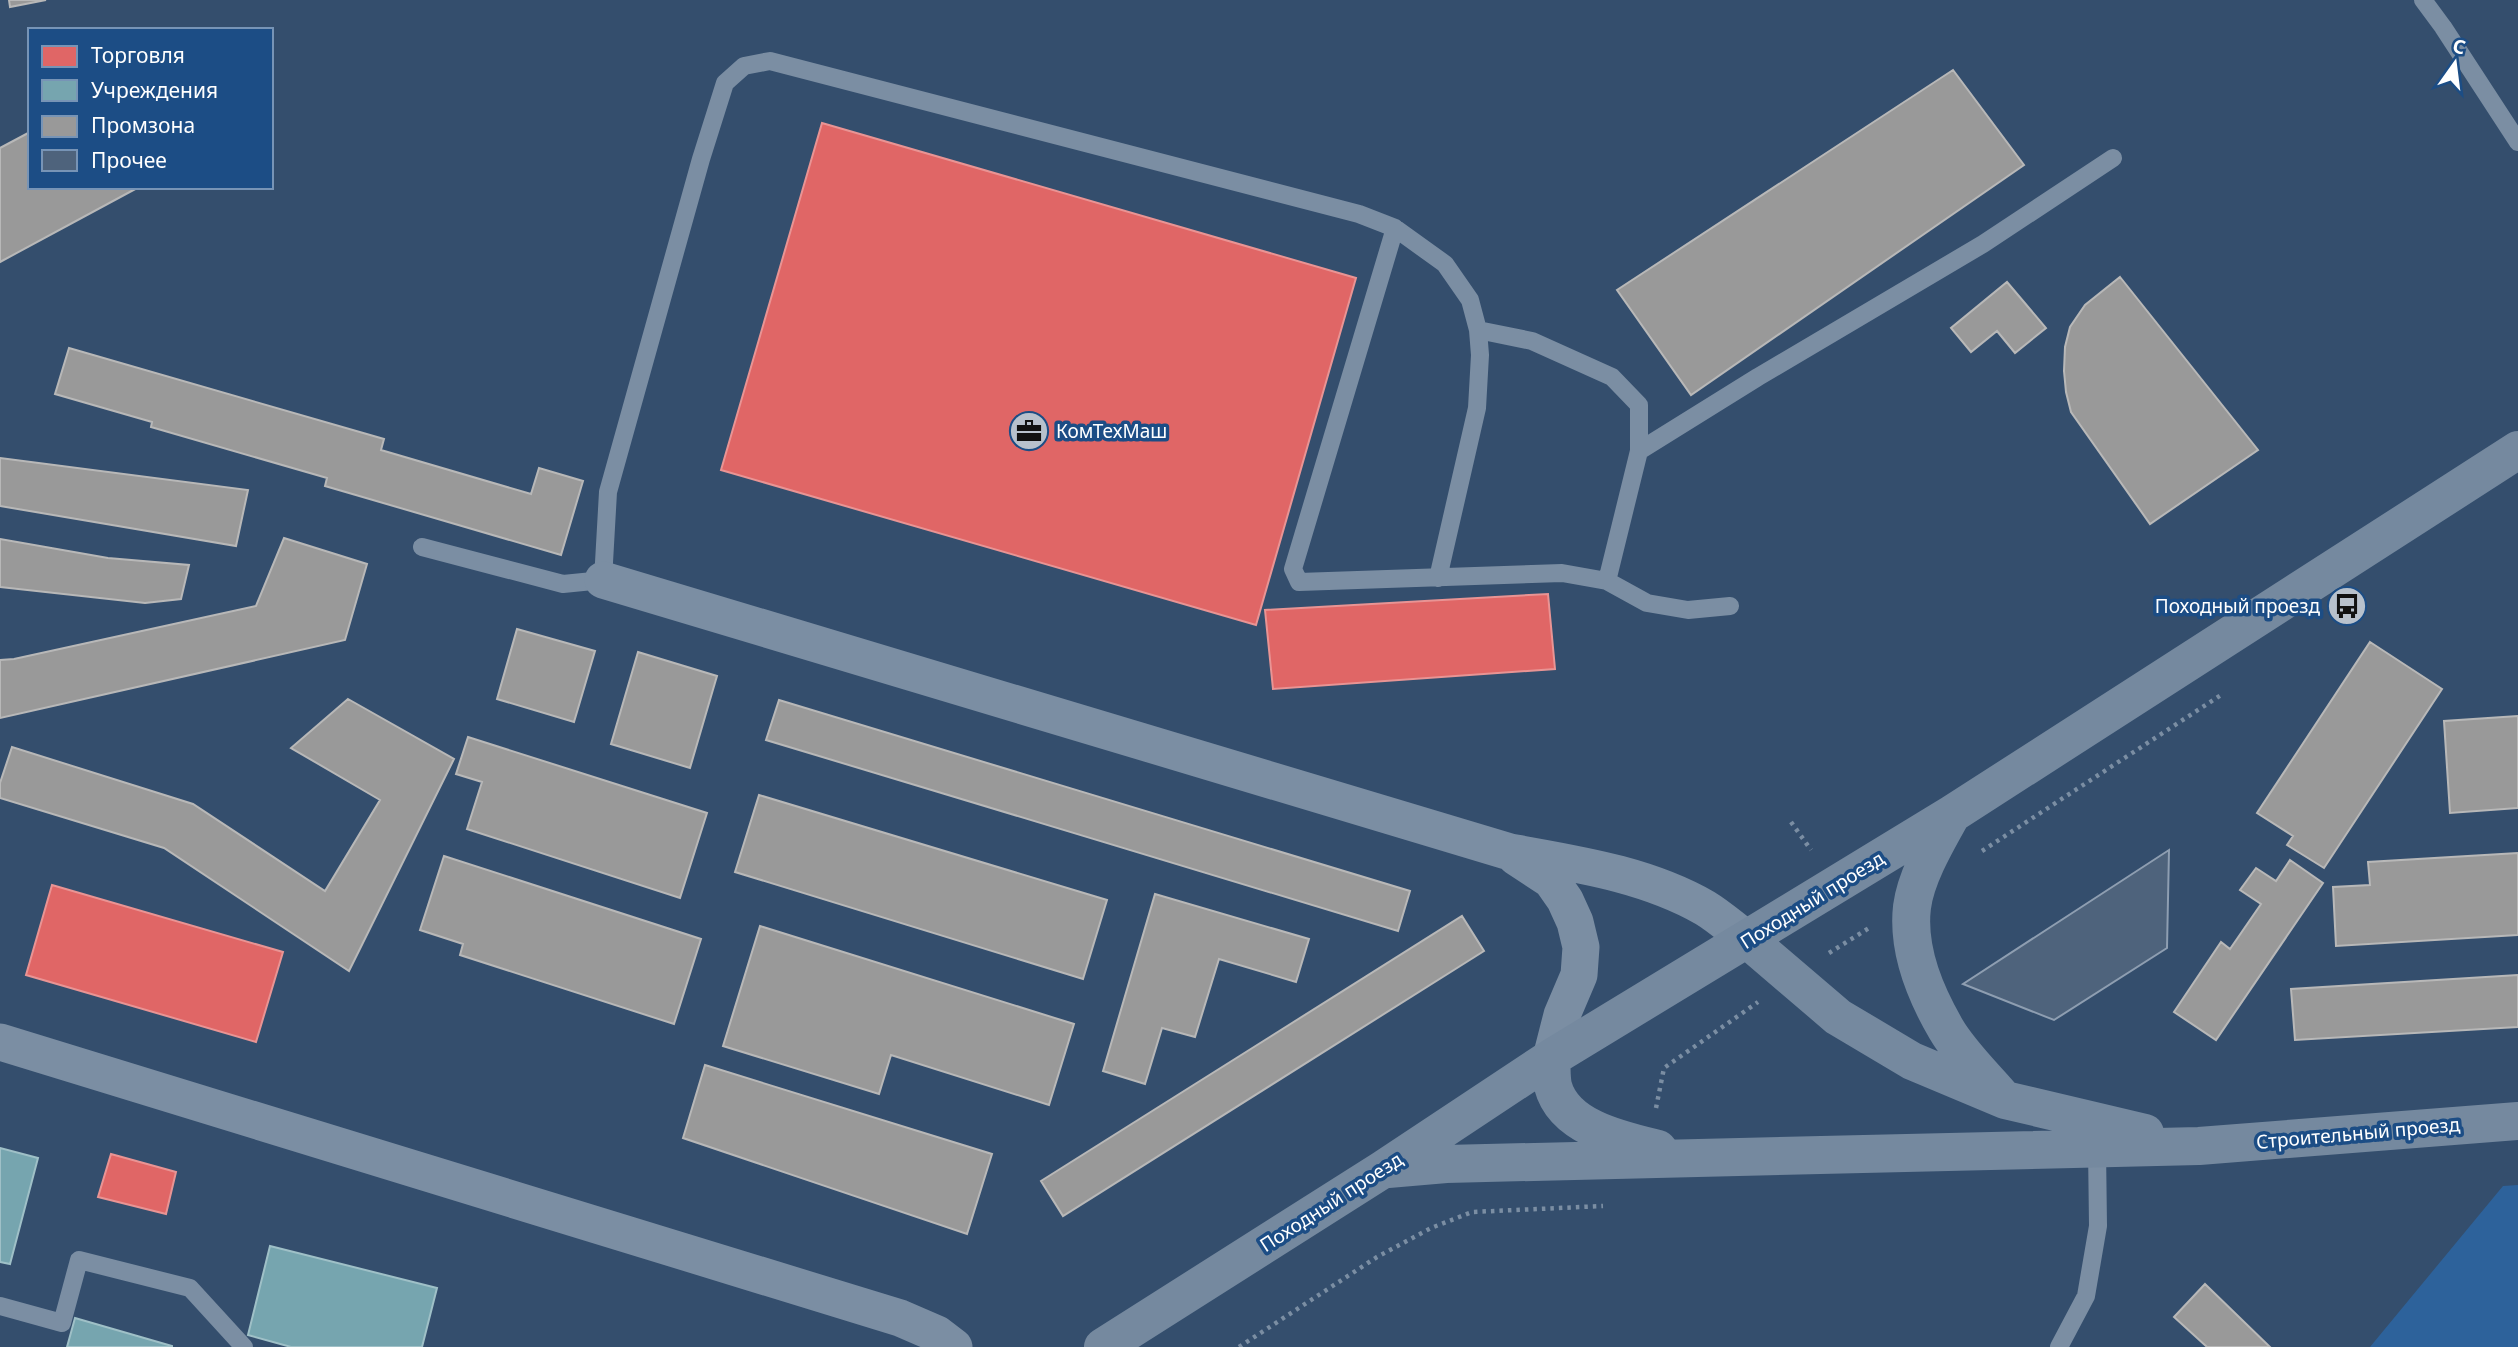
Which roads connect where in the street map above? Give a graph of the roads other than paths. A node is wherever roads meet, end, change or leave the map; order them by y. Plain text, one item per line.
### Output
1 (2423, 0) edge
2 (2518, 142) edge
3 (2113, 158) dead end
4 (1395, 228) junction
5 (1478, 330) junction
6 (2518, 450) edge
7 (1639, 451) junction
8 (422, 547) dead end
9 (1438, 578) junction
10 (604, 580) junction
11 (1606, 581) junction
12 (1730, 606) dead end
13 (1952, 814) junction
14 (1510, 852) junction
15 (1748, 940) junction
16 (0, 1042) edge
17 (1552, 1058) junction
18 (2005, 1100) junction
19 (2518, 1121) edge
20 (2199, 1146) junction
21 (2097, 1148) junction
22 (1698, 1157) junction
23 (1382, 1170) junction
24 (0, 1306) edge
25 (244, 1347) edge
26 (954, 1347) edge
27 (1103, 1347) edge
28 (2059, 1347) edge

1 - 2 lane
3 - 7 lane
4 - 5 lane
4 - 9 lane
4 - 10 lane
5 - 7 lane
5 - 9 lane
6 - 13 street, Походный проезд
7 - 11 lane
8 - 10 lane
9 - 11 lane
10 - 14 street
11 - 12 lane
13 - 15 street, Походный проезд
13 - 18 street
14 - 15 street
14 - 17 street
15 - 17 street, Походный проезд
15 - 18 street
16 - 26 street
17 - 22 street
17 - 23 street, Походный проезд
18 - 20 street
19 - 20 street, Строительный проезд
20 - 21 street
21 - 22 street
21 - 28 lane
22 - 23 street
23 - 27 street, Походный проезд
24 - 25 lane

